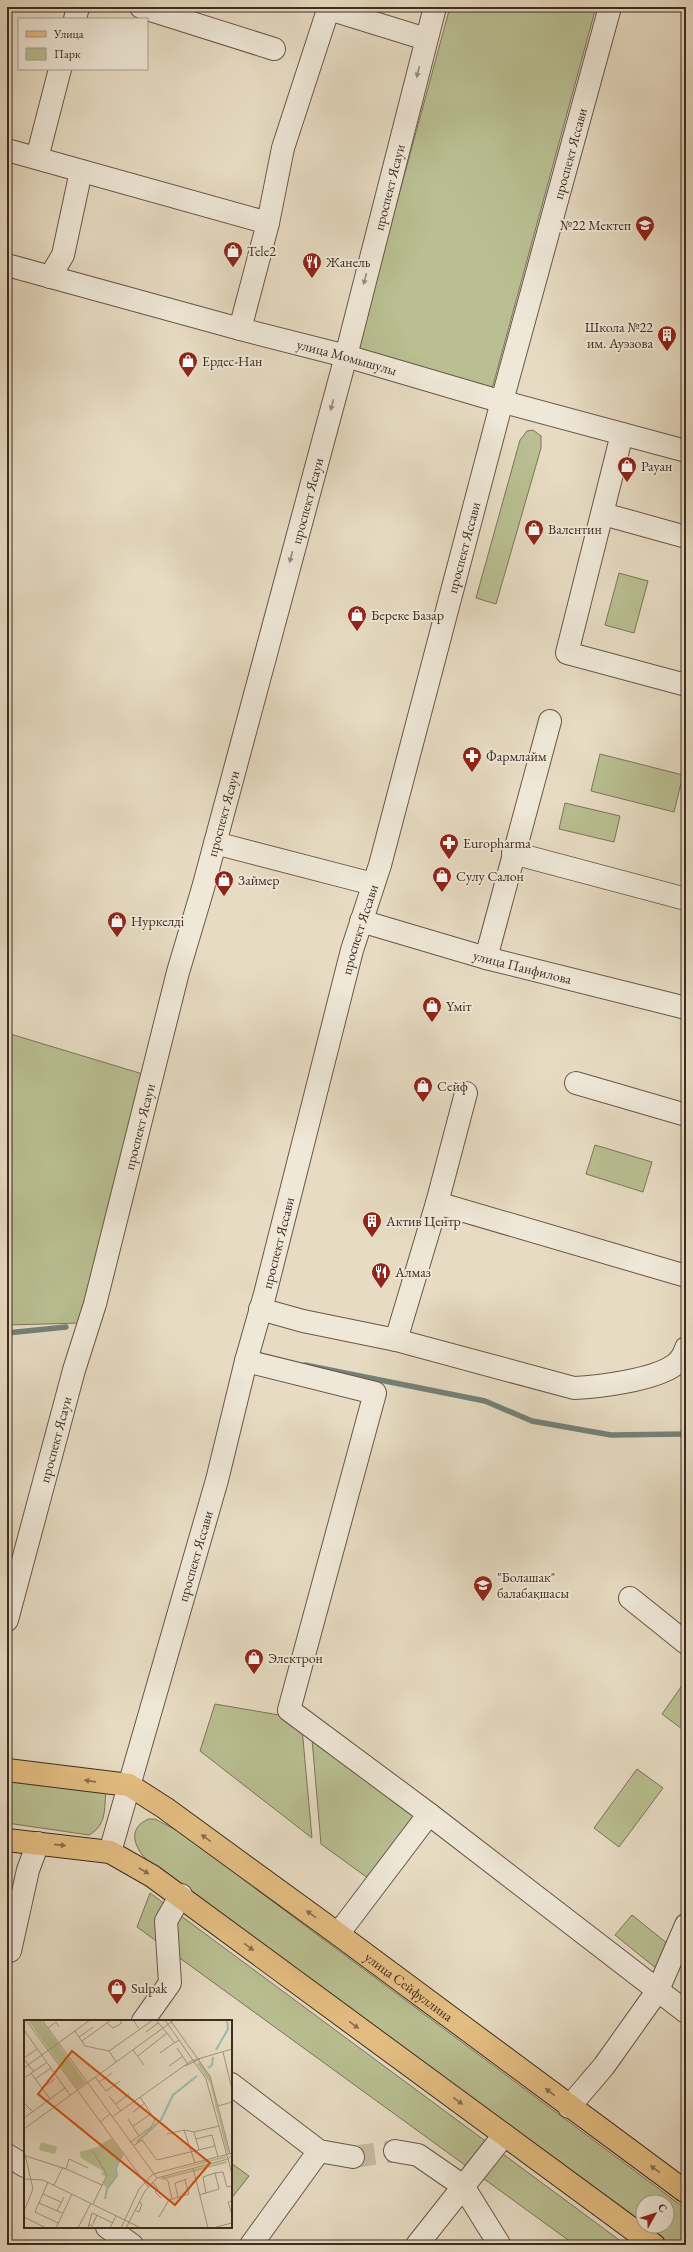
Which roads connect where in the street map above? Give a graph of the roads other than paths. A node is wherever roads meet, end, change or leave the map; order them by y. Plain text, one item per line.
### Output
1 (78, 7) edge
2 (141, 7) edge
3 (435, 7) edge
4 (610, 7) edge
5 (329, 8) edge
6 (75, 18) edge
7 (426, 39) junction
8 (274, 49) dead end
9 (60, 70) edge
10 (7, 150) edge
11 (37, 158) junction
12 (81, 171) junction
13 (268, 223) junction
14 (7, 266) edge
15 (50, 277) junction
16 (240, 329) junction
17 (346, 356) junction
18 (502, 401) junction
19 (622, 434) junction
20 (686, 451) edge
21 (603, 514) junction
22 (686, 538) edge
23 (686, 685) edge
24 (550, 721) dead end
25 (215, 843) junction
26 (513, 853) junction
27 (373, 884) junction
28 (686, 899) edge
29 (361, 921) junction
30 (486, 958) junction
31 (686, 1008) edge
32 (576, 1083) dead end
33 (466, 1093) dead end
34 (686, 1115) edge
35 (437, 1203) junction
36 (686, 1276) edge
37 (260, 1309) junction
38 (396, 1340) junction
39 (686, 1348) edge
40 (246, 1361) junction
41 (630, 1598) dead end
42 (7, 1620) edge
43 (686, 1644) edge
44 (7, 1770) edge
45 (129, 1786) junction
46 (429, 1814) junction
47 (7, 1840) edge
48 (38, 1843) junction
49 (110, 1852) junction
50 (181, 1895) junction
51 (686, 1925) edge
52 (338, 1934) junction
53 (7, 1951) edge
54 (658, 1990) junction
55 (686, 2012) edge
56 (144, 2020) edge
57 (232, 2085) edge
58 (570, 2107) junction
59 (504, 2135) junction
60 (395, 2151) tunnel mouth
61 (319, 2152) junction
62 (7, 2156) edge
63 (353, 2157) tunnel mouth
64 (24, 2165) edge
65 (463, 2186) junction
66 (686, 2192) edge
67 (108, 2228) edge
68 (499, 2244) edge
69 (132, 2245) edge
70 (251, 2245) edge
71 (416, 2245) edge
72 (654, 2245) edge

1 - 6 street
2 - 8 street
3 - 7 street, проспект Ясауи
4 - 18 street, проспект Яссави
5 - 7 street
5 - 13 street
7 -> 17 street, проспект Ясауи
9 - 11 street
10 - 11 street
11 - 12 street
12 - 13 street
12 - 15 street
13 - 16 street
14 - 15 street, улица Момышулы
15 - 16 street, улица Момышулы
16 - 17 street, улица Момышулы
17 - 18 street, улица Момышулы
17 -> 25 street, проспект Ясауи
18 - 19 street, улица Момышулы
18 - 27 street, проспект Яссави
19 - 20 street, улица Момышулы
19 - 21 street
21 - 22 street
21 - 23 street
24 - 26 street
25 - 27 street
25 - 42 street, проспект Ясауи
26 - 28 street
26 - 30 street
27 - 29 street, проспект Яссави
29 - 30 street, улица Панфилова
29 - 37 street, проспект Яссави
30 - 31 street, улица Панфилова
32 - 34 street
33 - 35 street
35 - 36 street
35 - 38 street
37 - 38 street
37 - 40 street, проспект Яссави
38 - 39 street
40 - 45 street, проспект Яссави
40 - 46 street
41 - 43 street
45 -> 44 main road
45 - 49 street, проспект Яссави
52 -> 45 main road, улица Сейфуллина
46 - 52 street
46 - 54 street
47 - 48 main road
48 -> 49 main road
48 - 53 street
49 -> 50 main road
50 - 56 street
50 -> 59 main road
51 - 54 street
58 -> 52 main road, улица Сейфуллина
54 - 55 street
54 - 58 street
57 - 61 street
66 -> 58 main road, улица Сейфуллина
59 - 65 street
59 - 72 main road
60 - 65 street
61 - 63 street
61 - 70 street
62 - 64 street
65 - 68 street
65 - 71 street
67 - 69 street

